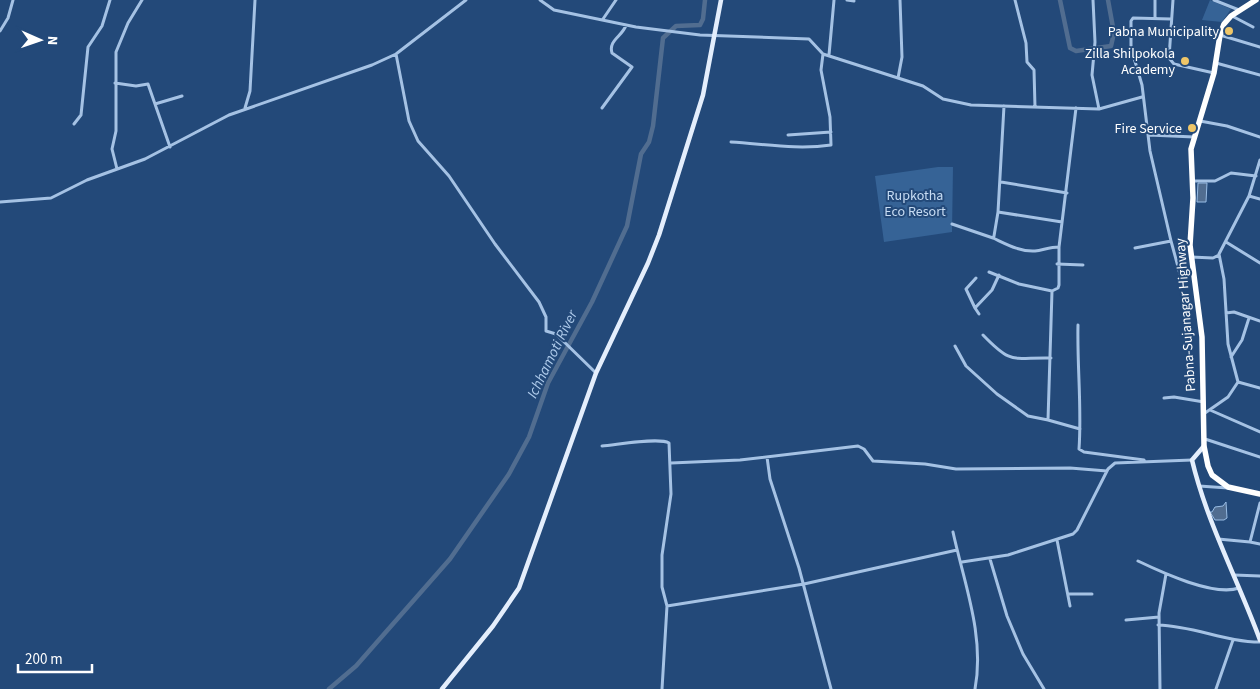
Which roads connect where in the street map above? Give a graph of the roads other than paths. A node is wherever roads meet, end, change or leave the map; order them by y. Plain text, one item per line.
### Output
1 (13, 0) edge
2 (110, 0) edge
3 (142, 0) edge
4 (255, 0) edge
5 (466, 0) edge
6 (540, 0) edge
7 (616, 0) edge
8 (721, 0) edge
9 (834, 0) edge
10 (847, 0) edge
11 (900, 0) edge
12 (1015, 0) edge
13 (1093, 0) edge
14 (1155, 0) edge
15 (1173, 0) edge
16 (1214, 0) edge
17 (854, 1) edge
18 (1257, 1) edge
19 (1240, 10) junction
20 (1231, 16) junction
21 (1155, 17) junction
22 (1170, 18) junction
23 (602, 19) junction
24 (626, 25) junction
25 (1254, 27) dead end
26 (0, 31) edge
27 (1220, 35) junction
28 (714, 36) junction
29 (1260, 47) edge
30 (396, 54) junction
31 (823, 54) junction
32 (829, 55) junction
33 (1216, 63) junction
34 (1214, 73) junction
35 (1260, 75) edge
36 (898, 78) junction
37 (115, 83) junction
38 (182, 96) dead end
39 (1142, 97) junction
40 (155, 104) junction
41 (1004, 106) junction
42 (1035, 107) junction
43 (602, 108) dead end
44 (1076, 108) junction
45 (245, 109) junction
46 (1099, 109) junction
47 (1199, 121) junction
48 (74, 124) dead end
49 (831, 132) junction
50 (788, 135) dead end
51 (1149, 135) junction
52 (1260, 136) edge
53 (1194, 137) junction
54 (731, 142) dead end
55 (170, 147) junction
56 (1260, 160) edge
57 (117, 169) junction
58 (1259, 172) edge
59 (1256, 176) junction
60 (1192, 181) junction
61 (1000, 182) junction
62 (1067, 193) junction
63 (1249, 196) junction
64 (1260, 199) edge
65 (0, 202) edge
66 (998, 212) junction
67 (1062, 222) junction
68 (952, 224) dead end
69 (993, 238) junction
70 (1171, 241) junction
71 (1226, 242) junction
72 (1059, 246) junction
73 (1135, 248) dead end
74 (1219, 254) junction
75 (1191, 257) junction
76 (1260, 263) edge
77 (1057, 264) junction
78 (1083, 265) dead end
79 (989, 272) dead end
80 (1180, 274) dead end
81 (999, 276) junction
82 (976, 278) dead end
83 (1052, 291) junction
84 (975, 308) junction
85 (1226, 313) junction
86 (979, 314) dead end
87 (1249, 318) junction
88 (1260, 321) edge
89 (1078, 325) dead end
90 (983, 335) dead end
91 (955, 346) dead end
92 (1231, 357) junction
93 (1051, 358) junction
94 (596, 373) junction
95 (1238, 382) junction
96 (1260, 388) edge
97 (1164, 398) dead end
98 (1205, 402) junction
99 (1208, 411) junction
100 (1048, 420) junction
101 (1080, 429) junction
102 (1260, 432) edge
103 (1205, 439) junction
104 (602, 446) dead end
105 (1204, 446) junction
106 (1260, 456) edge
107 (767, 457) junction
108 (1192, 460) junction
109 (1144, 461) junction
110 (671, 463) junction
111 (1107, 472) junction
112 (1198, 486) junction
113 (1233, 488) junction
114 (1260, 494) edge
115 (1260, 503) edge
116 (954, 532) dead end
117 (1218, 538) junction
118 (1057, 540) junction
119 (1250, 542) junction
120 (1260, 544) edge
121 (957, 550) junction
122 (990, 559) junction
123 (1138, 561) dead end
124 (962, 562) junction
125 (1166, 574) junction
126 (1234, 575) junction
127 (1260, 576) edge
128 (804, 584) junction
129 (1240, 588) junction
130 (1068, 594) junction
131 (1092, 594) dead end
132 (666, 606) junction
133 (1070, 606) dead end
134 (1159, 617) junction
135 (1126, 620) dead end
136 (1158, 625) junction
137 (1233, 640) junction
138 (1260, 641) edge
139 (442, 689) edge
140 (662, 689) edge
141 (831, 689) edge
142 (975, 689) edge
143 (1044, 689) edge
144 (1160, 689) edge
145 (1216, 689) edge

1 - 26 street
2 - 48 street
3 - 37 street
4 - 45 street
5 - 30 street
6 - 23 street
7 - 23 street
8 - 28 main road
9 - 32 street
10 - 17 street
11 - 36 street
12 - 42 street
13 - 46 street
14 - 21 street
15 - 22 street
16 - 19 street
18 - 19 highway, Pabna-Sujanagar Highway
19 - 20 highway, Pabna-Sujanagar Highway
20 - 25 street
20 - 27 highway, Pabna-Sujanagar Highway
21 - 22 street
21 - 39 street
22 - 34 street
23 - 24 street
24 - 28 street
24 - 43 street
27 - 29 street
27 - 33 highway, Pabna-Sujanagar Highway
28 - 31 street
28 - 94 main road
30 - 45 street
30 - 94 street
31 - 32 street
31 - 49 street
32 - 36 street
33 - 34 highway, Pabna-Sujanagar Highway
33 - 35 street
34 - 47 highway, Pabna-Sujanagar Highway
36 - 41 street
37 - 40 street
37 - 57 street
38 - 40 street
39 - 46 street
39 - 51 street
40 - 55 street
41 - 42 street
41 - 61 street
42 - 44 street
44 - 46 street
44 - 62 street
45 - 55 street
47 - 52 street
47 - 53 highway, Pabna-Sujanagar Highway
49 - 50 street
49 - 54 street
51 - 53 street
51 - 70 street
53 - 60 highway, Pabna-Sujanagar Highway
55 - 57 street
56 - 58 street
57 - 65 street
58 - 59 street
59 - 60 street
59 - 63 street
60 - 75 highway, Pabna-Sujanagar Highway
61 - 62 street
61 - 66 street
62 - 67 street
63 - 64 street
63 - 71 street
66 - 67 street
66 - 69 street
67 - 72 street
68 - 69 street
69 - 72 street
70 - 73 street
70 - 80 street
71 - 74 street
71 - 76 street
72 - 77 street
74 - 75 street
74 - 85 street
75 - 98 highway, Pabna-Sujanagar Highway
77 - 78 street
77 - 83 street
79 - 81 street
81 - 83 street
81 - 84 street
82 - 84 street
83 - 93 street
84 - 86 street
85 - 87 street
85 - 92 street
87 - 88 street
87 - 92 street
89 - 101 street
90 - 93 street
91 - 100 street
92 - 95 street
93 - 100 street
94 - 139 main road
95 - 96 street
95 - 99 street
97 - 98 street
98 - 99 highway, Pabna-Sujanagar Highway
99 - 102 street
99 - 103 highway, Pabna-Sujanagar Highway
100 - 101 street
101 - 109 street
103 - 105 highway, Pabna-Sujanagar Highway
103 - 106 street
104 - 110 street
105 - 108 main road
105 - 113 highway, Pabna-Sujanagar Highway
107 - 110 street
107 - 111 street
107 - 128 street
108 - 109 street
108 - 112 main road
109 - 111 street
110 - 132 street
111 - 118 street
112 - 113 street
112 - 117 main road
113 - 114 highway, Pabna-Sujanagar Highway
115 - 119 street
116 - 121 street
117 - 119 street
117 - 126 main road
118 - 122 street
118 - 130 street
119 - 120 street
121 - 124 street
121 - 128 street
122 - 124 street
122 - 143 street
123 - 125 street
124 - 142 street
125 - 129 street
125 - 134 street
126 - 127 street
126 - 129 main road
128 - 132 street
128 - 141 street
129 - 138 main road
130 - 131 street
130 - 133 street
132 - 140 street
134 - 135 street
134 - 136 street
136 - 137 street
136 - 144 street
137 - 138 street
137 - 145 street

